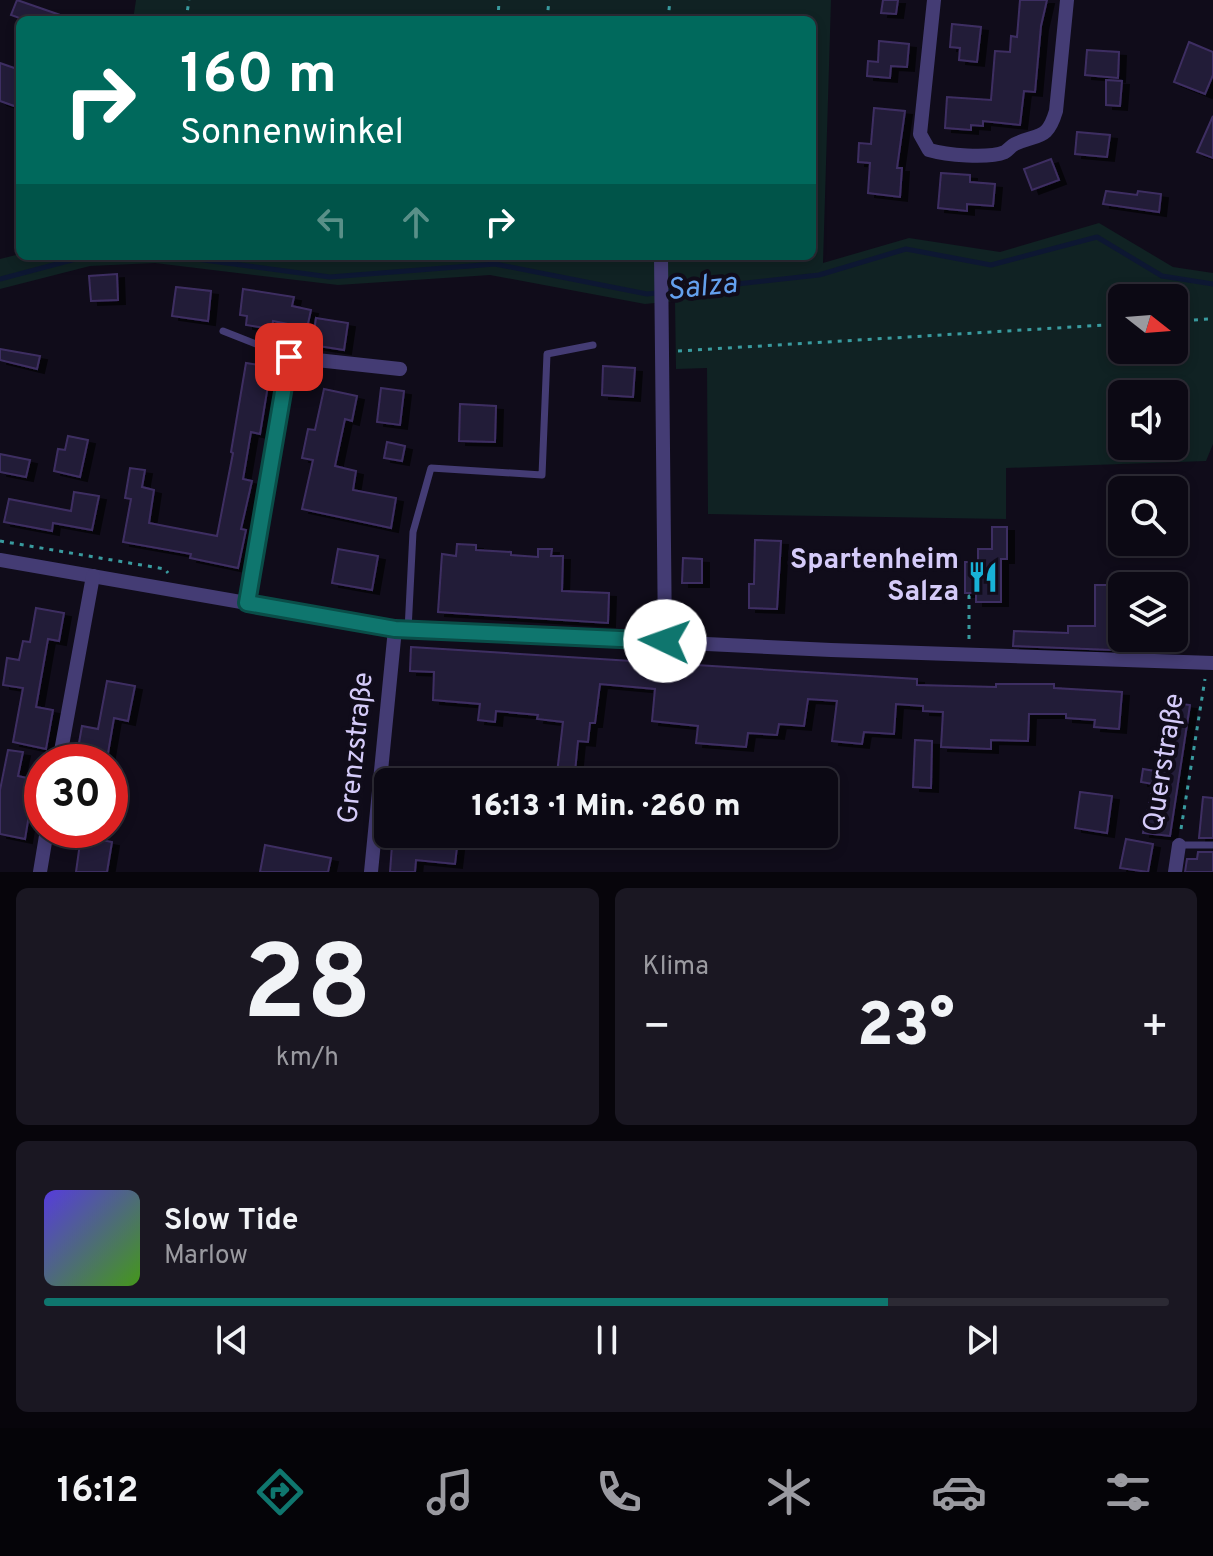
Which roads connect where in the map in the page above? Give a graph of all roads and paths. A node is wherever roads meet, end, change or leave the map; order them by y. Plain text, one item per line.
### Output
1 (934, 0) edge
2 (1067, 0) edge
3 (661, 260) edge
4 (1210, 319) dead end
5 (1188, 320) edge
6 (1108, 325) edge
7 (223, 331) dead end
8 (593, 345) dead end
9 (662, 351) junction
10 (289, 357) junction
11 (400, 369) dead end
12 (0, 560) edge
13 (93, 576) junction
14 (976, 596) dead end
15 (247, 603) junction
16 (401, 629) junction
17 (665, 641) junction
18 (968, 654) junction
19 (1210, 663) edge
20 (62, 744) edge
21 (1179, 845) junction
22 (1213, 845) edge
23 (44, 848) edge
24 (40, 872) edge
25 (371, 872) edge
26 (1175, 872) edge

1 - 2 street
3 - 9 street
4 - 5 path
6 - 9 path
7 - 10 lane
8 - 16 lane
9 - 17 street
10 - 11 street
10 - 15 street
12 - 13 street
13 - 15 street
13 - 20 street
14 - 18 path
15 - 16 street
16 - 17 street
16 - 25 street, Grenzstraße
17 - 18 street
18 - 19 street
19 - 21 path, Querstraße
21 - 22 lane
21 - 26 street, Querstraße
23 - 24 street

